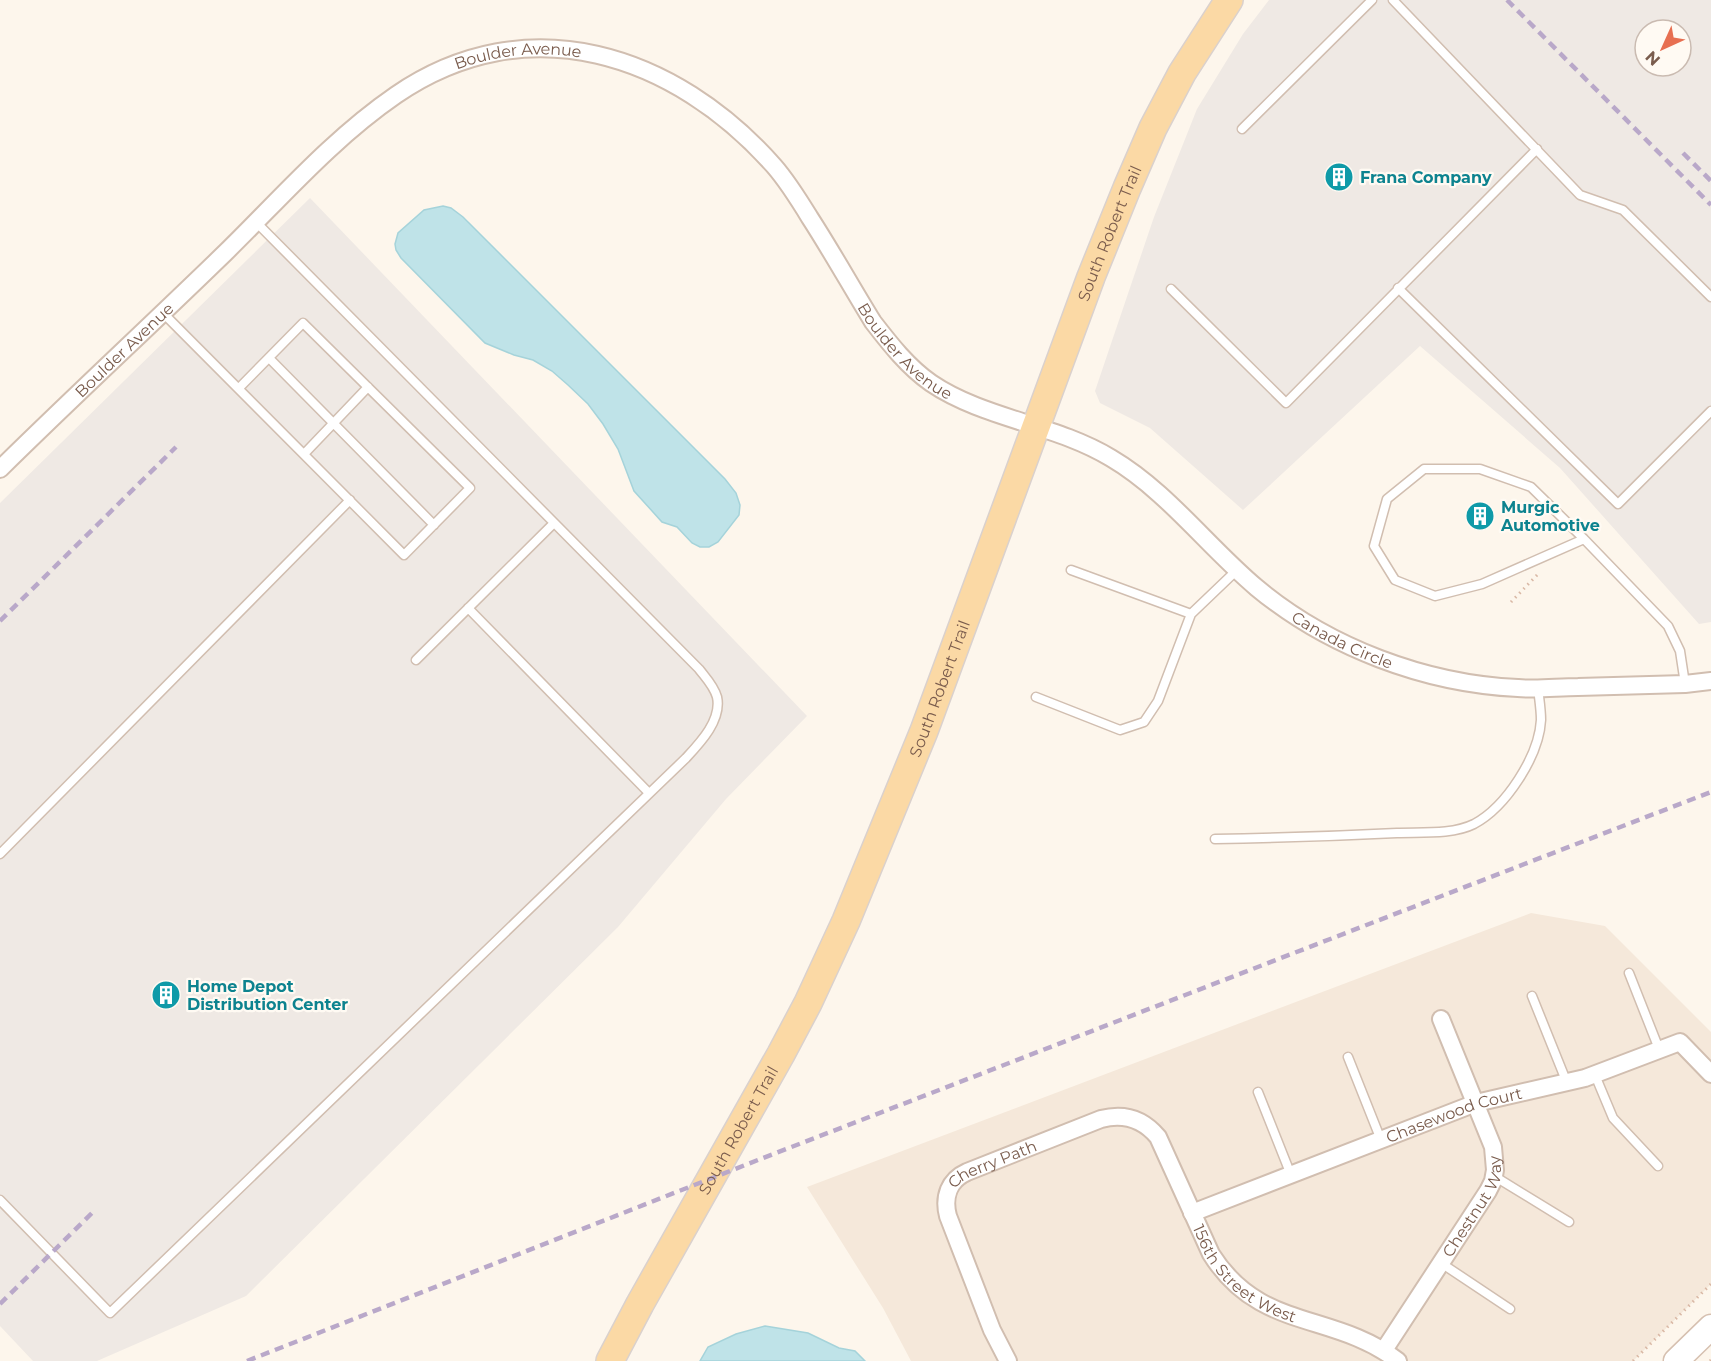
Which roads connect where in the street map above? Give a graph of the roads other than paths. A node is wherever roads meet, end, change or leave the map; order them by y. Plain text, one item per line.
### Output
1 (1229, 0) edge
2 (1372, 0) edge
3 (1393, 0) edge
4 (1242, 129) dead end
5 (1537, 149) junction
6 (256, 222) junction
7 (1398, 288) junction
8 (1171, 289) dead end
9 (1711, 297) edge
10 (163, 313) junction
11 (268, 358) junction
12 (369, 387) junction
13 (239, 388) junction
14 (1711, 411) edge
15 (334, 423) junction
16 (1038, 426) junction
17 (304, 454) junction
18 (0, 469) edge
19 (350, 500) junction
20 (554, 523) junction
21 (434, 525) junction
22 (1584, 539) junction
23 (1071, 570) dead end
24 (1237, 570) junction
25 (468, 608) junction
26 (1191, 614) junction
27 (416, 660) dead end
28 (1711, 681) edge
29 (1685, 684) junction
30 (1538, 688) junction
31 (1036, 697) dead end
32 (649, 793) junction
33 (1215, 839) dead end
34 (0, 854) edge
35 (1629, 973) dead end
36 (1532, 996) dead end
37 (1441, 1018) dead end
38 (1659, 1049) junction
39 (1348, 1057) dead end
40 (1711, 1074) edge
41 (1595, 1075) junction
42 (1567, 1083) junction
43 (1258, 1092) dead end
44 (1476, 1103) junction
45 (1145, 1124) joint
46 (1381, 1140) junction
47 (1658, 1166) dead end
48 (1291, 1175) junction
49 (1494, 1176) junction
50 (0, 1200) edge
51 (1192, 1213) junction
52 (1569, 1222) dead end
53 (1441, 1263) junction
54 (1510, 1308) dead end
55 (1711, 1327) edge
56 (1384, 1350) junction
57 (610, 1361) edge
58 (1008, 1361) edge
59 (1398, 1361) edge
60 (1676, 1361) edge

1 - 16 main road, South Robert Trail
2 - 4 lane
3 - 5 lane
5 - 7 lane
5 - 9 lane
6 - 10 street, Boulder Avenue
6 - 16 street, Boulder Avenue
6 - 20 lane
7 - 8 lane
7 - 14 lane
10 - 13 lane
10 - 18 street, Boulder Avenue
11 - 12 lane
11 - 13 lane
11 - 15 lane
12 - 15 lane
12 - 21 lane
13 - 17 lane
15 - 17 lane
15 - 21 lane
16 - 24 street, Canada Circle
16 - 57 main road, South Robert Trail
17 - 19 lane
19 - 21 lane
19 - 34 lane
20 - 25 lane
20 - 32 lane
22 - 22 lane
22 - 29 lane
23 - 26 lane
24 - 26 lane
24 - 30 street, Canada Circle
25 - 27 lane
25 - 32 lane
26 - 31 lane
28 - 29 street, Canada Circle
29 - 30 street, Canada Circle
30 - 33 lane
32 - 50 lane
35 - 38 lane
36 - 42 lane
37 - 44 street, Chestnut Way
38 - 40 street, Chasewood Court
38 - 41 street, Chasewood Court
39 - 46 lane
41 - 42 street, Chasewood Court
41 - 47 lane
42 - 44 street, Chasewood Court
43 - 48 lane
44 - 46 street, Chasewood Court
44 - 49 street, Chestnut Way
45 - 51 street, 156th Street West
45 - 58 street, Cherry Path
46 - 48 street, Chasewood Court
48 - 51 street, Chasewood Court
49 - 52 lane
49 - 53 street, Chestnut Way
51 - 56 street, 156th Street West
53 - 54 lane
53 - 56 street, Chestnut Way
55 - 60 street
56 - 59 street, 156th Street West

